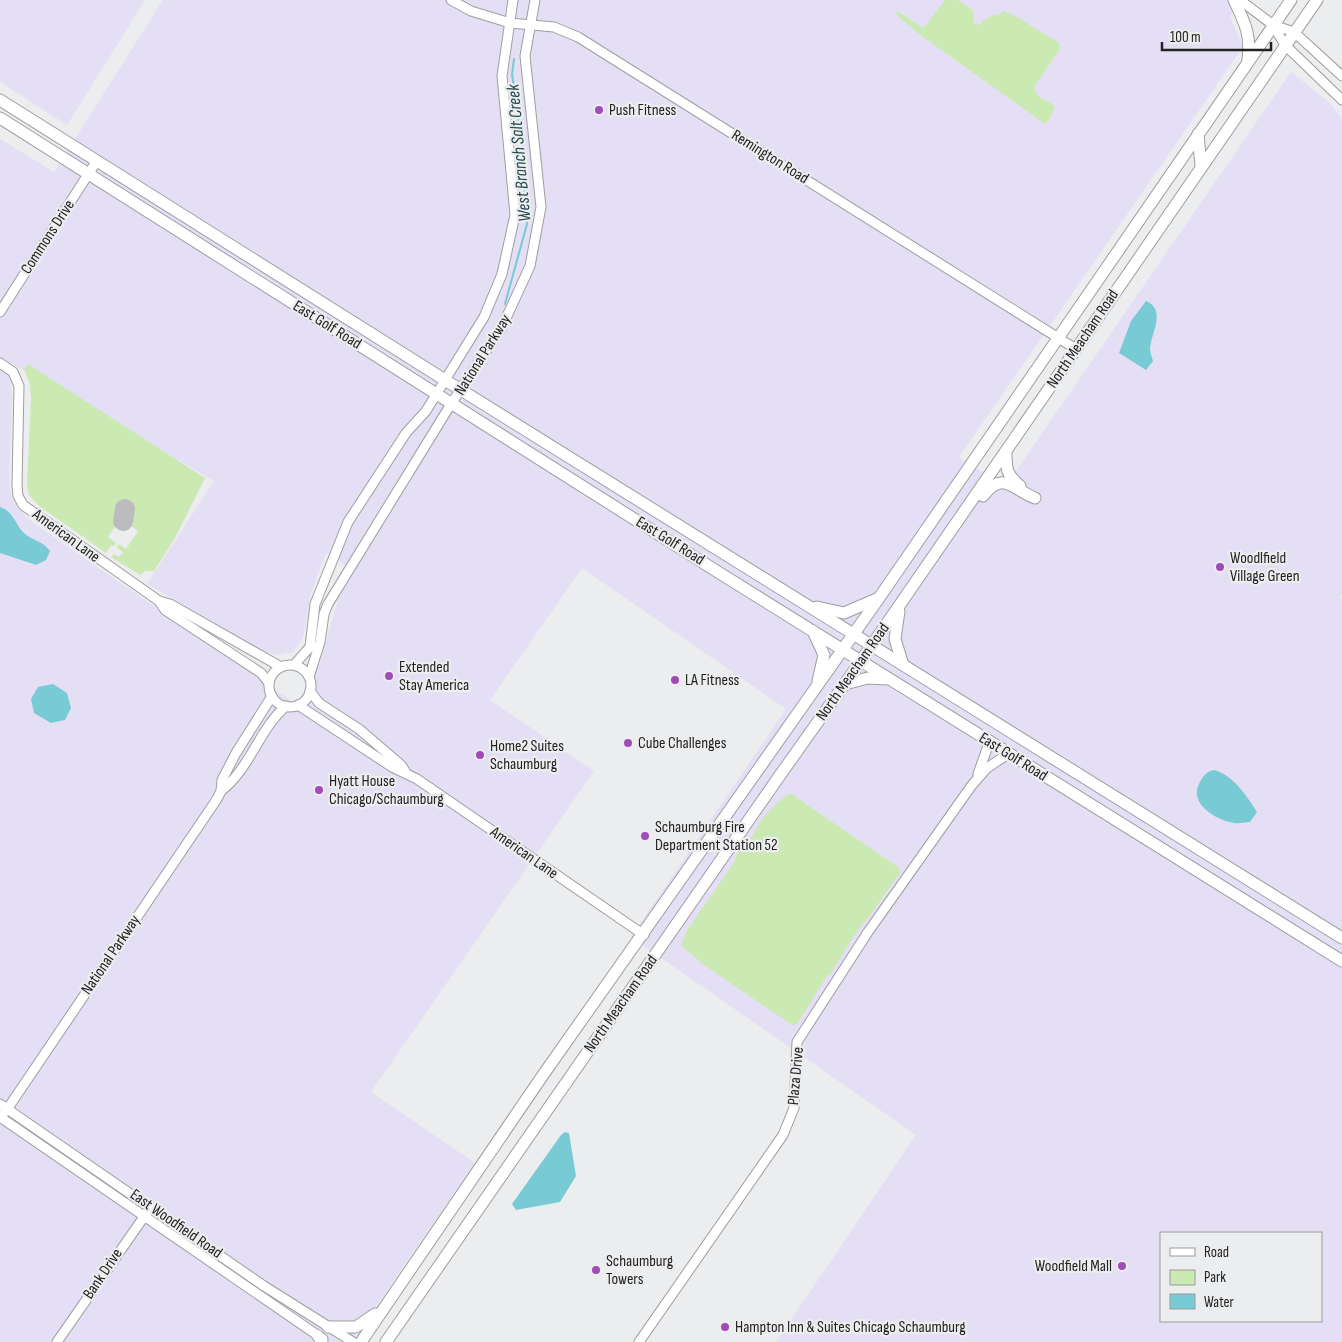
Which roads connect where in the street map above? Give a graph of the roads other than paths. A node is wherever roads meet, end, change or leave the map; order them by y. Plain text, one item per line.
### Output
1 (451, 0) edge
2 (513, 0) edge
3 (535, 0) edge
4 (1234, 0) edge
5 (1240, 0) edge
6 (1291, 0) edge
7 (1317, 0) edge
8 (510, 23) junction
9 (530, 23) junction
10 (1273, 25) junction
11 (1294, 32) junction
12 (1285, 45) junction
13 (1248, 62) junction
14 (1342, 76) edge
15 (0, 100) edge
16 (1342, 100) edge
17 (0, 118) edge
18 (1198, 134) junction
19 (96, 162) junction
20 (1201, 166) junction
21 (88, 175) junction
22 (0, 312) edge
23 (1059, 339) junction
24 (1076, 349) junction
25 (0, 363) edge
26 (445, 380) junction
27 (462, 390) junction
28 (436, 394) junction
29 (451, 404) junction
30 (1006, 452) junction
31 (940, 546) junction
32 (879, 598) junction
33 (798, 599) junction
34 (159, 601) junction
35 (901, 604) junction
36 (813, 631) junction
37 (854, 634) junction
38 (872, 646) junction
39 (844, 650) junction
40 (862, 661) junction
41 (294, 665) junction
42 (903, 665) junction
43 (281, 667) junction
44 (309, 677) junction
45 (890, 679) junction
46 (269, 682) junction
47 (845, 684) junction
48 (310, 691) junction
49 (814, 692) junction
50 (272, 696) junction
51 (298, 705) junction
52 (286, 706) junction
53 (989, 742) junction
54 (1008, 754) junction
55 (405, 771) junction
56 (972, 785) junction
57 (221, 791) junction
58 (644, 936) junction
59 (1342, 938) edge
60 (1342, 962) edge
61 (4, 1106) edge
62 (0, 1118) edge
63 (151, 1207) junction
64 (144, 1215) junction
65 (381, 1310) junction
66 (398, 1324) junction
67 (328, 1327) junction
68 (322, 1340) edge
69 (57, 1342) edge
70 (353, 1342) edge
71 (361, 1342) edge
72 (386, 1342) edge
73 (396, 1342) edge
74 (639, 1342) edge

1 - 8 street, Remington Road
2 - 8 street, National Parkway
3 - 9 street, National Parkway
4 - 13 main road
5 - 10 street
6 - 10 main road, North Meacham Road
7 - 11 main road, North Meacham Road
8 - 9 street, Remington Road
8 - 26 street, National Parkway
9 - 23 street, Remington Road
9 - 27 street, National Parkway
10 - 11 street
10 - 12 street
10 - 13 main road, North Meacham Road
11 - 12 main road, North Meacham Road
11 - 14 street
12 - 16 street
12 - 20 main road, North Meacham Road
13 - 18 main road, North Meacham Road
15 - 19 main road, East Golf Road
17 - 21 main road, East Golf Road
18 - 20 main road
18 - 23 main road, North Meacham Road
19 - 21 street, Commons Drive
19 - 26 main road, East Golf Road
20 - 24 main road, North Meacham Road
21 - 22 street, Commons Drive
21 - 28 main road, East Golf Road
23 - 24 street, Remington Road
23 - 32 main road, North Meacham Road
24 - 30 main road, North Meacham Road
25 - 34 street, American Lane
26 - 27 main road, East Golf Road
26 - 28 street, National Parkway
27 - 29 street, National Parkway
27 - 33 main road, East Golf Road
28 - 29 main road, East Golf Road
28 - 41 street, National Parkway
29 - 36 main road, East Golf Road
29 - 44 street, National Parkway
30 - 31 main road, North Meacham Road
30 - 31 main road
31 - 35 main road, North Meacham Road
32 - 33 main road
32 - 37 main road, North Meacham Road
33 - 37 main road, East Golf Road
34 - 43 street, American Lane
34 - 46 street, American Lane
35 - 38 main road, North Meacham Road
35 - 42 main road
36 - 39 main road, East Golf Road
36 - 49 main road
37 - 38 main road, East Golf Road
37 - 39 main road, North Meacham Road
38 - 40 main road, North Meacham Road
38 - 42 main road, East Golf Road
39 - 40 main road, East Golf Road
39 - 49 main road, North Meacham Road
40 - 45 main road, East Golf Road
40 - 47 main road, North Meacham Road
41 - 43 street
41 - 44 street
42 - 59 main road, East Golf Road
43 - 46 street
44 - 48 street
45 - 47 main road
45 - 53 main road, East Golf Road
46 - 50 street
47 - 66 main road, North Meacham Road
48 - 51 street
48 - 55 street, American Lane
49 - 58 main road, North Meacham Road
50 - 52 street
50 - 57 street, National Parkway
51 - 52 street
51 - 55 street, American Lane
52 - 57 street, National Parkway
53 - 54 main road, East Golf Road
53 - 56 street, Plaza Drive
54 - 56 street, Plaza Drive
54 - 60 main road, East Golf Road
55 - 58 street, American Lane
56 - 74 street, Plaza Drive
57 - 61 street, National Parkway
58 - 65 main road, North Meacham Road
61 - 62 street, National Parkway
61 - 63 street, East Woodfield Road
62 - 64 street, East Woodfield Road
63 - 64 street, Bank Drive
63 - 67 street, East Woodfield Road
64 - 68 street, East Woodfield Road
64 - 69 street, Bank Drive
65 - 67 main road
65 - 71 main road, North Meacham Road
66 - 72 main road, North Meacham Road
66 - 73 main road
67 - 70 street, East Woodfield Road

